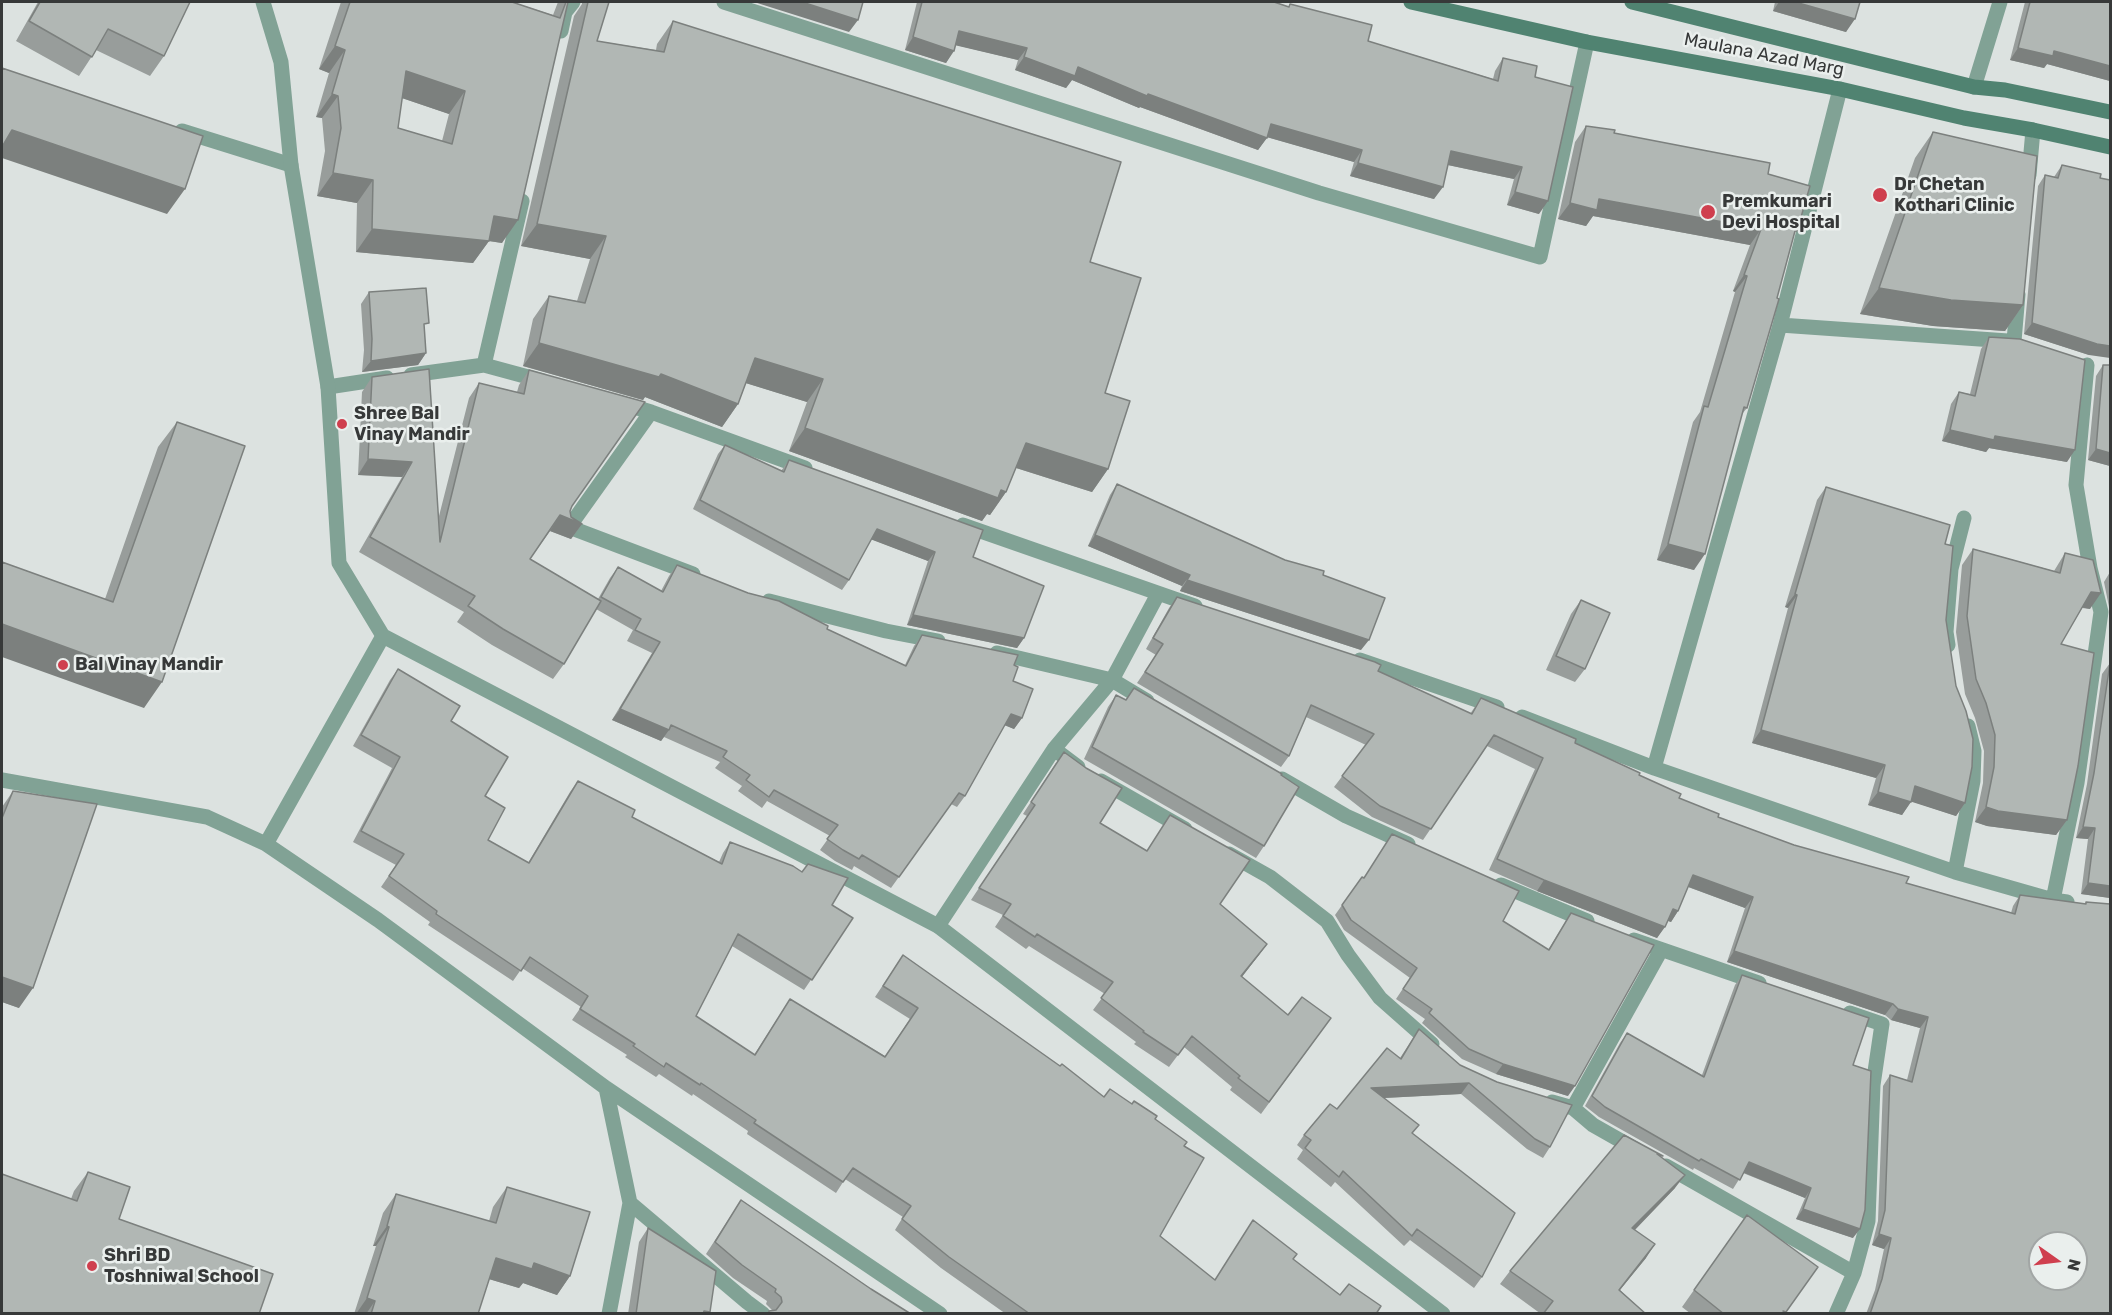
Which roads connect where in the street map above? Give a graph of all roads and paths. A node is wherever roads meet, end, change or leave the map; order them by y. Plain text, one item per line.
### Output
1 (263, 2) edge
2 (573, 2) edge
3 (724, 2) edge
4 (1411, 2) edge
5 (2000, 2) edge
6 (1643, 3) edge
7 (1587, 42) junction
8 (558, 46) edge
9 (1974, 87) junction
10 (1840, 89) junction
11 (2110, 112) edge
12 (167, 127) edge
13 (2032, 130) junction
14 (2110, 147) edge
15 (291, 165) junction
16 (526, 183) edge
17 (2027, 188) edge
18 (2019, 282) edge
19 (1780, 325) junction
20 (2087, 364) edge
21 (484, 365) junction
22 (559, 386) edge
23 (328, 387) junction
24 (605, 399) edge
25 (651, 412) junction
26 (816, 472) edge
27 (1964, 518) dead end
28 (949, 520) edge
29 (709, 580) edge
30 (1158, 594) junction
31 (751, 597) edge
32 (1214, 612) edge
33 (383, 636) junction
34 (952, 644) edge
35 (985, 650) edge
36 (1347, 656) edge
37 (1950, 660) edge
38 (1112, 680) junction
39 (1163, 710) edge
40 (1963, 713) edge
41 (1054, 749) junction
42 (1654, 768) junction
43 (1265, 769) edge
44 (2, 780) edge
45 (1199, 837) edge
46 (266, 844) junction
47 (1219, 848) edge
48 (1419, 849) edge
49 (1955, 872) junction
50 (1491, 881) edge
51 (2053, 900) junction
52 (2080, 904) edge
53 (1597, 925) edge
54 (938, 926) junction
55 (1618, 933) edge
56 (1661, 950) junction
57 (1772, 987) edge
58 (1838, 1009) edge
59 (1440, 1052) edge
60 (606, 1088) junction
61 (1533, 1096) edge
62 (1573, 1108) junction
63 (630, 1203) junction
64 (1854, 1273) junction
65 (746, 1308) edge
66 (609, 1314) edge
67 (763, 1314) edge
68 (940, 1314) edge
69 (1443, 1314) edge
70 (1836, 1314) edge

1 - 15 street
2 - 8 street
3 - 7 street
4 - 7 main road, Maulana Azad Marg
5 - 9 street
6 - 9 main road, Maulana Azad Marg
7 - 10 main road, Maulana Azad Marg
9 - 11 main road, Maulana Azad Marg
10 - 13 main road, Maulana Azad Marg
10 - 19 street
12 - 15 street
13 - 14 main road, Maulana Azad Marg
13 - 17 street
15 - 23 street
16 - 21 street
18 - 19 street
19 - 42 street
20 - 51 street
21 - 22 street
21 - 23 street
23 - 33 street
24 - 25 street
25 - 26 street
25 - 29 street
27 - 37 street
28 - 30 street
30 - 32 street
30 - 38 street
31 - 34 street
33 - 46 street
33 - 54 street
35 - 38 street
36 - 42 street
38 - 39 street
38 - 41 street
40 - 49 street
41 - 45 street
41 - 54 street
42 - 49 street
43 - 48 street
44 - 46 street
46 - 60 street
47 - 59 street
49 - 51 street
50 - 53 street
51 - 52 street
54 - 69 street
55 - 56 street
56 - 57 street
56 - 62 street
58 - 64 street
60 - 63 street
60 - 68 street
61 - 62 street
62 - 64 street
63 - 65 street
63 - 66 street
64 - 70 street
65 - 67 street

